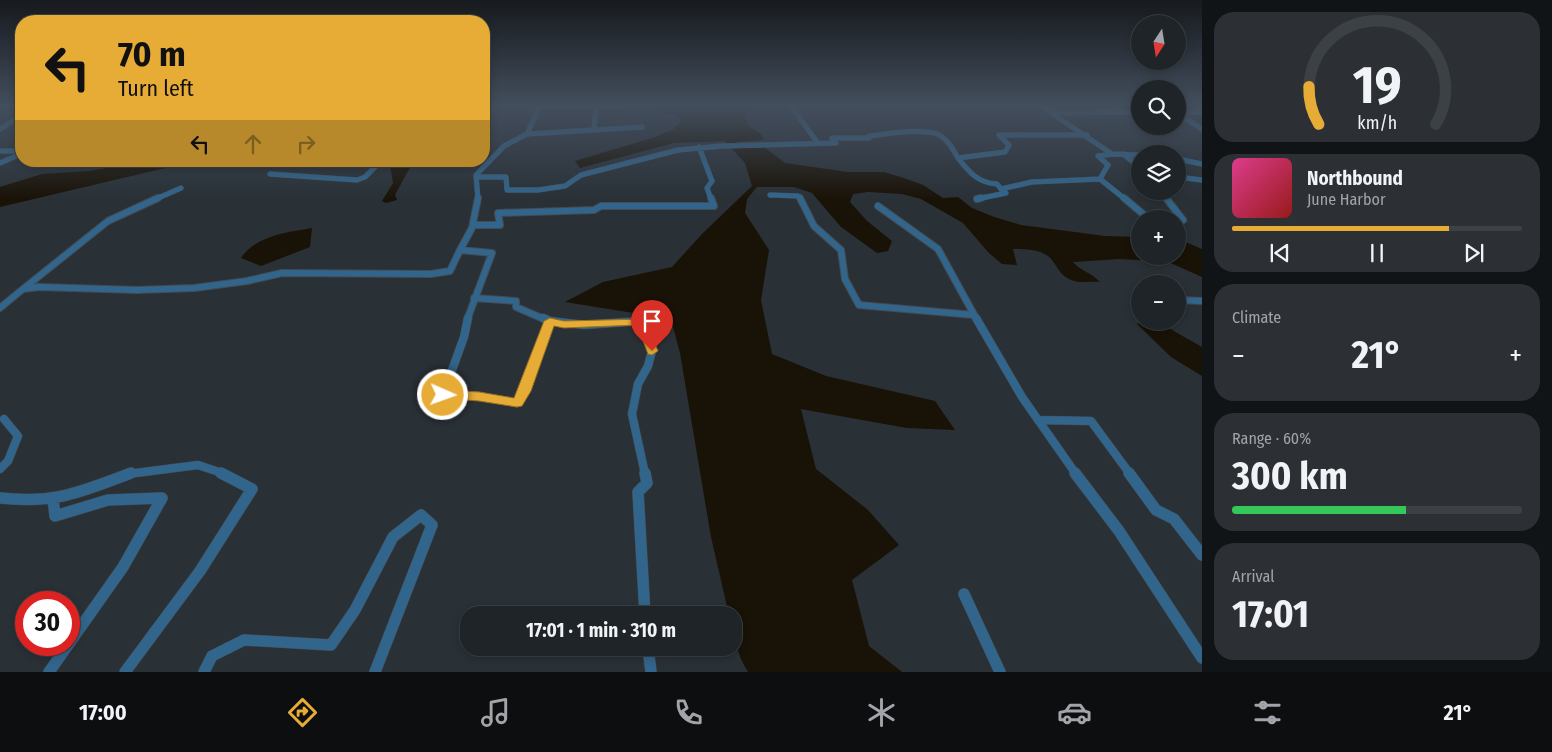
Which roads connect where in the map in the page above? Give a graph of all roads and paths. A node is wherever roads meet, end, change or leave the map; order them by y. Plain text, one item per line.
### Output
1 (521, 137) edge
2 (814, 137) edge
3 (845, 137) edge
4 (942, 137) edge
5 (1001, 137) edge
6 (1090, 137) edge
7 (817, 142) junction
8 (698, 148) junction
9 (0, 151) edge
10 (15, 152) edge
11 (490, 154) edge
12 (496, 154) junction
13 (1112, 154) junction
14 (1123, 154) junction
15 (1131, 154) edge
16 (15, 155) edge
17 (958, 158) junction
18 (1131, 160) edge
19 (490, 161) edge
20 (1186, 161) edge
21 (0, 163) edge
22 (1202, 164) edge
23 (376, 167) edge
24 (485, 167) edge
25 (270, 174) dead end
26 (476, 177) junction
27 (1186, 178) edge
28 (1100, 179) junction
29 (1202, 180) edge
30 (181, 188) dead end
31 (1001, 189) junction
32 (770, 195) dead end
33 (977, 199) dead end
34 (1167, 200) edge
35 (878, 206) dead end
36 (1138, 210) edge
37 (1175, 210) edge
38 (473, 225) junction
39 (460, 250) junction
40 (23, 289) junction
41 (474, 298) junction
42 (1186, 300) edge
43 (1202, 301) edge
44 (0, 308) edge
45 (974, 315) junction
46 (550, 321) junction
47 (4, 419) dead end
48 (1038, 420) junction
49 (0, 469) edge
50 (0, 498) edge
51 (53, 498) junction
52 (1202, 555) edge
53 (964, 594) dead end
54 (644, 606) edge
55 (649, 656) edge
56 (1202, 658) edge
57 (50, 672) edge
58 (125, 672) edge
59 (204, 672) edge
60 (375, 672) edge
61 (651, 672) edge
62 (1000, 672) edge

1 - 12 street
2 - 7 street
3 - 7 street
4 - 17 street
5 - 17 street
6 - 13 street
7 - 8 street
8 - 26 street
8 - 38 street
9 - 10 street
11 - 12 street
12 - 19 street
13 - 14 street
13 - 28 street
14 - 15 street
14 - 18 street
16 - 21 street
17 - 31 street
20 - 22 street
23 - 25 street
24 - 26 street
26 - 38 street
27 - 29 street
28 - 31 street
28 - 36 street
30 - 40 street
31 - 33 street
32 - 45 street
34 - 37 street
35 - 45 street
38 - 39 street
39 - 40 street
39 - 41 street
40 - 44 street
41 - 46 street
41 - 46 street
42 - 43 street
45 - 48 street
46 - 54 street
47 - 49 street
48 - 52 street
48 - 56 street
50 - 51 street
51 - 57 street
51 - 58 street
53 - 62 street
55 - 61 street
59 - 60 street

